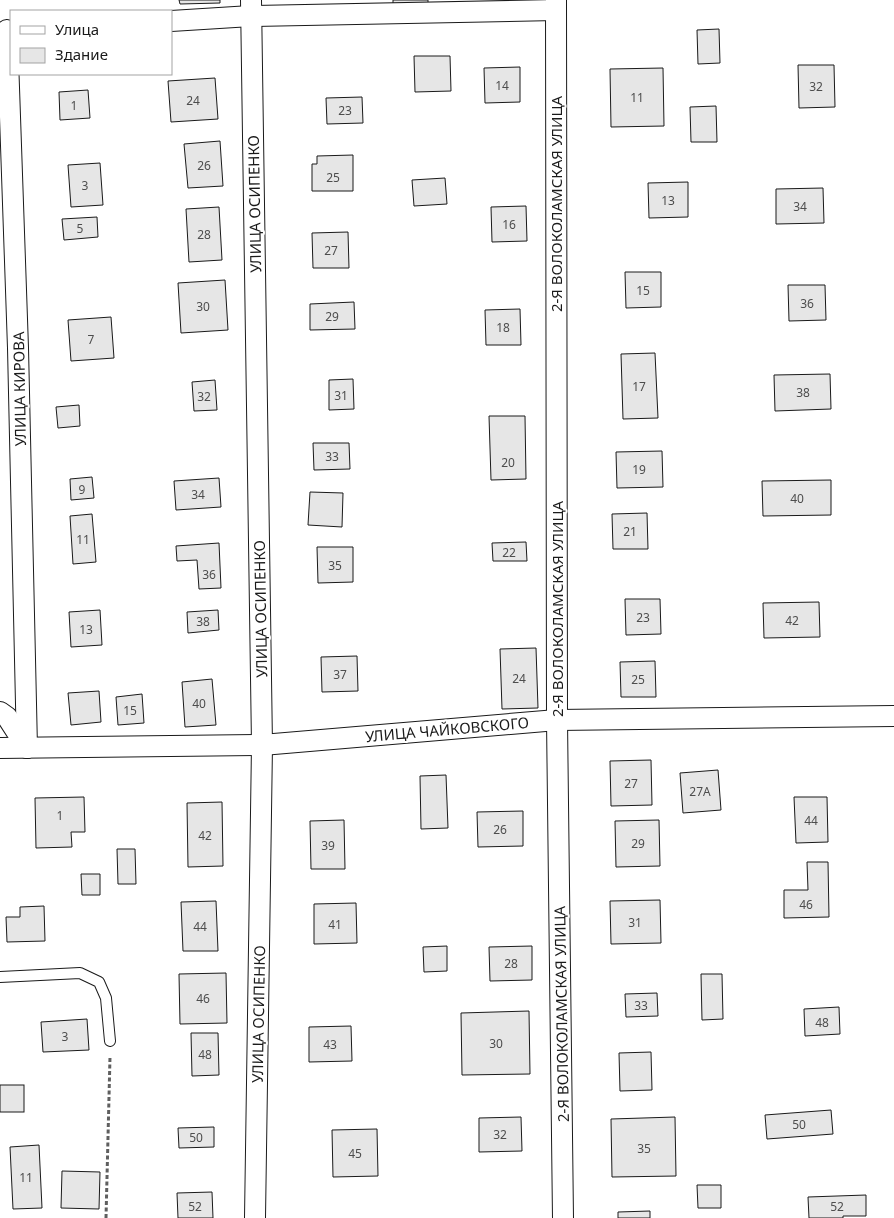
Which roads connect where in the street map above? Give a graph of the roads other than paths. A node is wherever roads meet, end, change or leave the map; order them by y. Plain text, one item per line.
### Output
1 (556, 5) edge
2 (251, 8) edge
3 (172, 21) edge
4 (6, 30) edge
5 (0, 337) edge
6 (18, 348) junction
7 (0, 712) edge
8 (894, 716) edge
9 (557, 720) junction
10 (262, 745) junction
11 (0, 748) edge
12 (27, 748) junction
13 (0, 976) edge
14 (110, 1041) road end
15 (255, 1218) edge
16 (563, 1218) edge

1 - 2 street
1 - 9 street, 2-Я ВОЛОКОЛАМСКАЯ УЛИЦА
2 - 3 street
2 - 10 street, УЛИЦА ОСИПЕНКО
4 - 6 street, УЛИЦА КИРОВА
5 - 6 street
6 - 12 street, УЛИЦА КИРОВА
7 - 12 street
8 - 9 street, УЛИЦА ЧАЙКОВСКОГО
9 - 10 street, УЛИЦА ЧАЙКОВСКОГО
9 - 16 street, 2-Я ВОЛОКОЛАМСКАЯ УЛИЦА
10 - 12 street, УЛИЦА ЧАЙКОВСКОГО
10 - 15 street, УЛИЦА ОСИПЕНКО
11 - 12 street, УЛИЦА ЧАЙКОВСКОГО
13 - 14 lane

